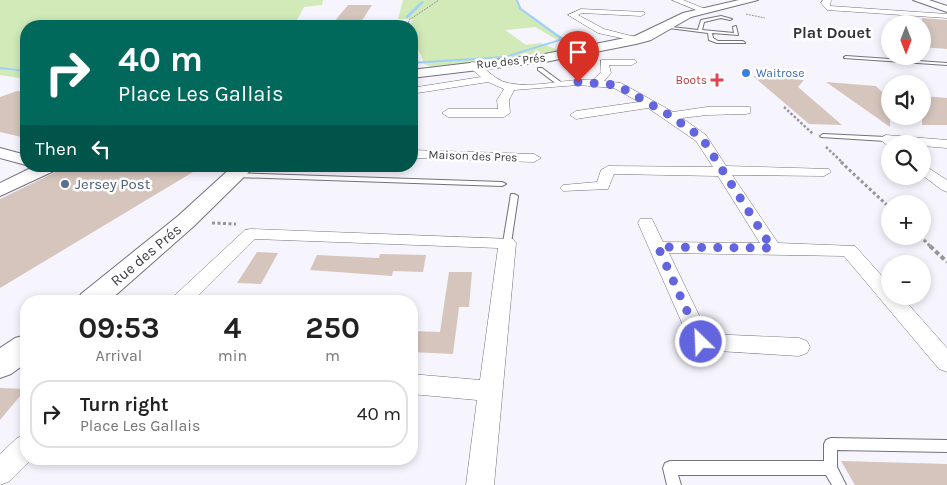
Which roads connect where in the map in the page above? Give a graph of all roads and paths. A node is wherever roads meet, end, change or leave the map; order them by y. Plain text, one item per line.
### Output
1 (439, 0) edge
2 (676, 0) edge
3 (827, 0) edge
4 (918, 0) edge
5 (743, 1) edge
6 (871, 3) dead end
7 (947, 9) edge
8 (704, 10) junction
9 (641, 14) dead end
10 (901, 14) junction
11 (947, 16) edge
12 (730, 19) dead end
13 (410, 20) edge
14 (663, 27) junction
15 (735, 27) dead end
16 (700, 31) junction
17 (710, 32) junction
18 (639, 39) junction
19 (743, 42) dead end
20 (846, 57) dead end
21 (632, 62) dead end
22 (947, 64) edge
23 (472, 65) junction
24 (540, 69) dead end
25 (418, 73) edge
26 (489, 79) junction
27 (598, 82) junction
28 (560, 84) junction
29 (510, 87) junction
30 (418, 90) edge
31 (650, 104) junction
32 (784, 107) dead end
33 (746, 110) dead end
34 (448, 113) dead end
35 (576, 115) dead end
36 (671, 116) junction
37 (823, 136) dead end
38 (881, 140) edge
39 (931, 143) edge
40 (947, 144) edge
41 (0, 153) edge
42 (418, 154) edge
43 (20, 158) edge
44 (534, 158) dead end
45 (723, 171) junction
46 (38, 172) edge
47 (238, 172) edge
48 (277, 172) edge
49 (824, 172) dead end
50 (931, 175) edge
51 (502, 184) dead end
52 (947, 187) edge
53 (568, 188) dead end
54 (0, 190) edge
55 (514, 196) dead end
56 (881, 199) edge
57 (186, 221) junction
58 (646, 223) dead end
59 (251, 234) junction
60 (507, 243) junction
61 (929, 245) edge
62 (658, 247) junction
63 (772, 248) junction
64 (947, 262) edge
65 (97, 295) edge
66 (187, 295) edge
67 (800, 347) dead end
68 (20, 351) edge
69 (947, 362) edge
70 (0, 365) edge
71 (418, 385) edge
72 (491, 391) junction
73 (947, 446) edge
74 (20, 453) edge
75 (830, 468) junction
76 (0, 472) edge
77 (480, 485) edge
78 (674, 485) edge
79 (839, 485) edge

1 - 13 path
2 - 8 street
3 - 10 street
4 - 7 main road
5 - 8 main road, Rue des Prés
6 - 10 street
8 - 14 main road, Rue des Prés
9 - 18 street
10 - 11 street
12 - 16 lane
14 - 16 lane
14 - 18 main road, Rue des Prés
15 - 17 lane
16 - 17 lane
17 - 19 lane
18 - 23 main road, Rue des Prés
20 - 22 lane
21 - 27 street
23 - 25 main road, Rue des Prés
23 - 26 street
24 - 28 lane
26 - 29 street
26 - 30 street
27 - 28 street
27 - 31 street
28 - 29 street
29 - 34 street
31 - 35 street
31 - 36 street
32 - 56 path
33 - 36 street
36 - 45 street
37 - 38 lane
39 - 40 street
41 - 43 street
42 - 44 street, Maison des Pres
45 - 49 street
45 - 53 street
45 - 63 street
46 - 54 street
47 - 57 main road, Rue des Prés
48 - 51 lane
50 - 52 street
55 - 60 lane
57 - 59 path
57 - 65 main road, Rue des Prés
58 - 62 street
59 - 60 street
59 - 66 street
60 - 72 street
61 - 64 path
62 - 63 street
62 - 67 street
63 - 69 street
68 - 70 main road
71 - 72 street
72 - 77 street
73 - 75 lane
74 - 76 street
75 - 78 lane
75 - 79 lane

